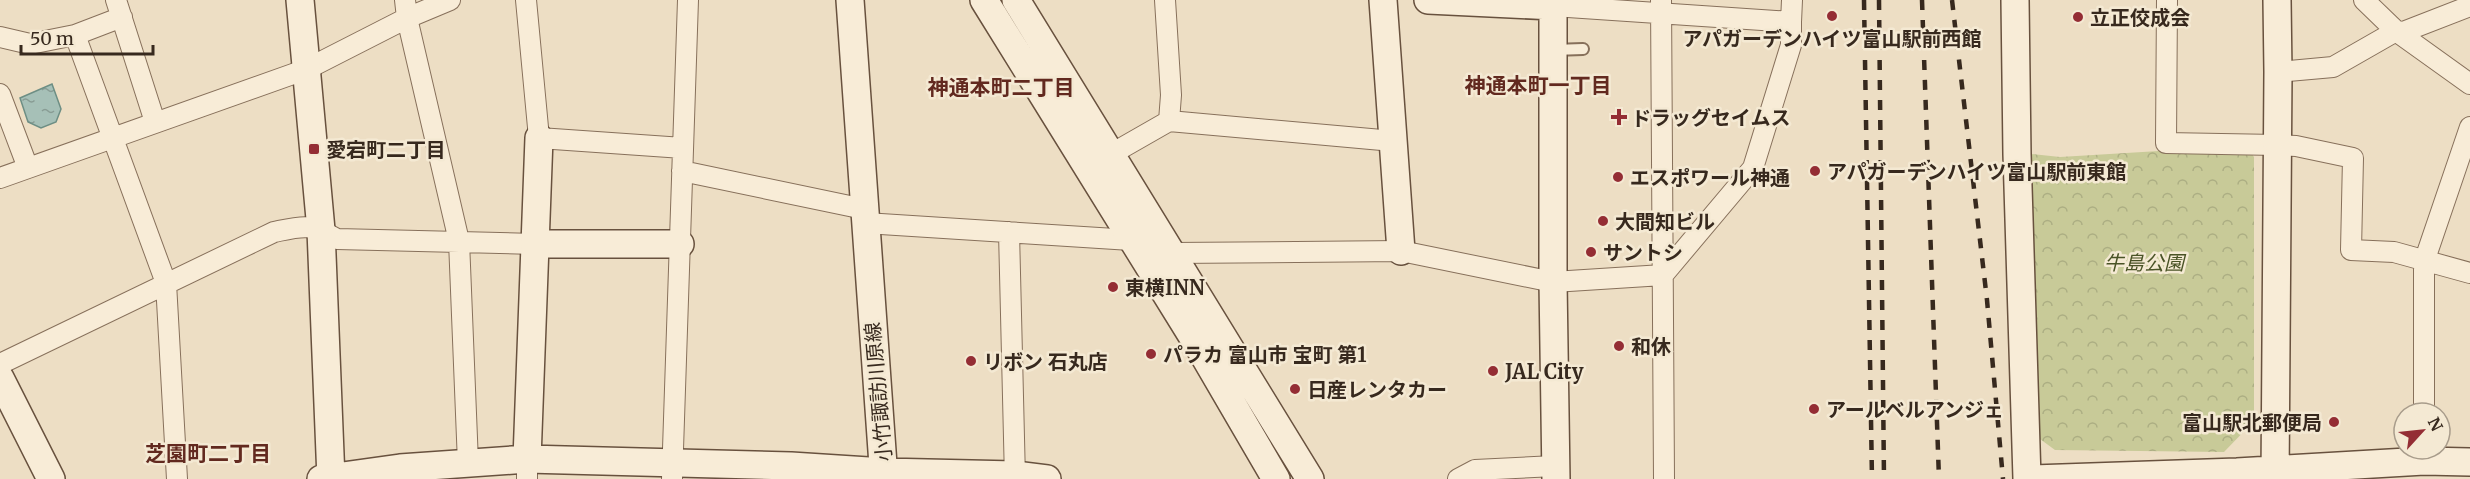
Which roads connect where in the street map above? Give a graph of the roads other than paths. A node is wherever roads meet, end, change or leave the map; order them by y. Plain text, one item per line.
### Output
1 (300, 0) edge
2 (450, 0) edge
3 (526, 0) edge
4 (688, 0) edge
5 (850, 0) edge
6 (984, 0) edge
7 (1017, 0) edge
8 (1164, 0) edge
9 (1383, 0) edge
10 (1428, 0) edge
11 (1792, 0) edge
12 (2014, 0) edge
13 (2167, 0) edge
14 (2277, 0) edge
15 (2364, 0) edge
16 (1553, 3) edge
17 (2470, 6) edge
18 (1661, 7) edge
19 (119, 9) edge
20 (406, 9) edge
21 (1791, 22) junction
22 (2396, 31) junction
23 (75, 35) junction
24 (0, 37) edge
25 (1553, 50) junction
26 (1583, 50) dead end
27 (307, 69) junction
28 (2278, 72) junction
29 (2470, 84) edge
30 (0, 93) edge
31 (1169, 121) junction
32 (155, 122) junction
33 (2470, 127) edge
34 (112, 137) junction
35 (538, 138) junction
36 (1393, 141) junction
37 (2277, 145) junction
38 (683, 148) junction
39 (1110, 154) junction
40 (28, 168) junction
41 (1086, 168) junction
42 (682, 171) junction
43 (0, 178) edge
44 (865, 216) junction
45 (321, 230) junction
46 (1009, 232) junction
47 (1131, 240) junction
48 (459, 241) junction
49 (535, 244) junction
50 (680, 244) junction
51 (1401, 251) junction
52 (1172, 253) junction
53 (2424, 262) junction
54 (2470, 273) edge
55 (1663, 275) junction
56 (1552, 282) junction
57 (166, 283) junction
58 (0, 364) edge
59 (0, 378) edge
60 (2424, 401) edge
61 (2392, 459) edge
62 (2452, 459) edge
63 (2470, 462) edge
64 (468, 463) junction
65 (527, 469) edge
66 (672, 471) edge
67 (769, 472) edge
68 (1556, 472) edge
69 (2275, 474) edge
70 (884, 475) edge
71 (2204, 476) edge
72 (1015, 477) edge
73 (2101, 477) edge
74 (328, 478) edge
75 (51, 479) edge
76 (177, 479) edge
77 (1047, 479) edge
78 (1276, 479) edge
79 (1310, 479) edge
80 (1458, 479) edge
81 (1664, 479) edge
82 (2028, 479) edge
83 (2033, 479) edge

1 - 27 street
2 - 20 street
3 - 35 street
4 - 38 street
5 - 44 street, 小竹諏訪川原線
6 - 41 street
7 - 39 street
8 - 31 street
9 - 36 street
10 - 16 street
11 - 21 street
12 - 82 street
13 - 37 street
14 - 28 street
15 - 22 street
16 - 18 street
16 - 25 street
17 - 22 street
18 - 21 street
18 - 55 street
19 - 23 street
19 - 32 street
20 - 27 street
20 - 48 street
21 - 55 street
22 - 28 street
22 - 29 street
23 - 24 street
23 - 34 street
25 - 26 lane
25 - 56 street
27 - 32 street
27 - 45 street
28 - 37 street
30 - 40 street
31 - 36 street
31 - 39 street
32 - 34 street
33 - 53 street
34 - 40 street
34 - 57 street
35 - 38 street
35 - 49 street
36 - 51 street
37 - 53 street
37 - 69 street
38 - 42 street
39 - 41 street
39 - 52 street
40 - 43 street
41 - 47 street
42 - 44 street
42 - 50 street
44 - 46 street
44 - 70 street, 小竹諏訪川原線
45 - 48 street
45 - 57 street
45 - 74 street
46 - 47 street
46 - 72 street
47 - 52 street
47 - 78 street
48 - 49 street
48 - 64 street
49 - 50 street
49 - 65 street
50 - 66 street
51 - 52 street
51 - 56 street
52 - 79 street
53 - 54 street
53 - 60 street
55 - 56 street
55 - 81 street
56 - 68 street
57 - 58 street
57 - 76 street
59 - 75 street
61 - 69 street
62 - 63 street
64 - 65 street, 小竹諏訪川原線
64 - 74 street, 小竹諏訪川原線
65 - 66 street, 小竹諏訪川原線
66 - 67 street, 小竹諏訪川原線
67 - 70 street, 小竹諏訪川原線
68 - 80 street
69 - 71 street
70 - 72 street
71 - 73 street
72 - 77 street
73 - 83 street

